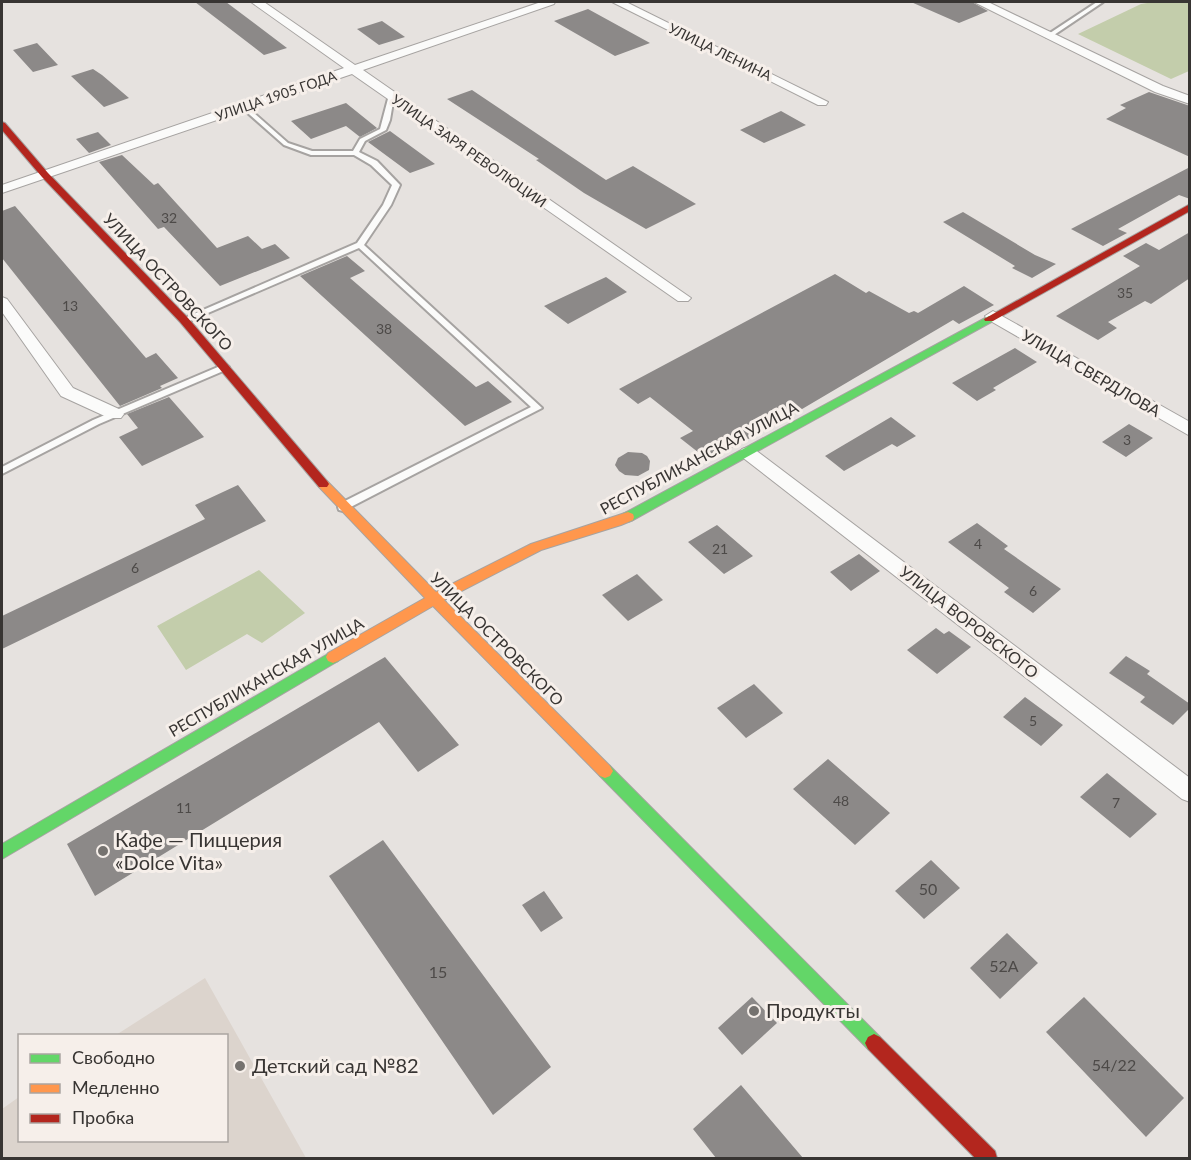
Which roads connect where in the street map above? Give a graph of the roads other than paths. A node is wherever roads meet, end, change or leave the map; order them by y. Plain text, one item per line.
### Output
1 (257, 2) edge
2 (550, 2) edge
3 (618, 2) edge
4 (980, 2) edge
5 (1100, 2) edge
6 (1049, 36) junction
7 (353, 70) junction
8 (391, 96) junction
9 (1190, 100) edge
10 (822, 102) dead end
11 (244, 107) junction
12 (2, 125) edge
13 (355, 153) junction
14 (45, 175) junction
15 (2, 189) edge
16 (1189, 207) edge
17 (360, 245) junction
18 (683, 298) dead end
19 (2, 302) edge
20 (993, 316) junction
21 (184, 320) junction
22 (225, 368) junction
23 (115, 414) junction
24 (1190, 430) edge
25 (748, 453) junction
26 (2, 471) edge
27 (343, 507) junction
28 (434, 598) junction
29 (1190, 792) edge
30 (2, 852) edge
31 (988, 1158) edge

1 - 7 street, УЛИЦА ЗАРЯ РЕВОЛЮЦИИ
2 - 7 street, УЛИЦА 1905 ГОДА
3 - 10 street, УЛИЦА ЛЕНИНА
4 - 6 street
5 - 6 lane
6 - 9 street
7 - 8 street, УЛИЦА ЗАРЯ РЕВОЛЮЦИИ
7 - 11 street, УЛИЦА 1905 ГОДА
8 - 13 lane
8 - 18 street, УЛИЦА ЗАРЯ РЕВОЛЮЦИИ
11 - 13 lane
11 - 14 street, УЛИЦА 1905 ГОДА
12 - 14 street, УЛИЦА ОСТРОВСКОГО
13 - 17 lane
14 - 15 street, УЛИЦА 1905 ГОДА
14 - 21 street, УЛИЦА ОСТРОВСКОГО
16 - 20 street, РЕСПУБЛИКАНСКАЯ УЛИЦА
17 - 21 lane
17 - 27 lane
19 - 23 street
20 - 24 street, УЛИЦА СВЕРДЛОВА
20 - 25 street, РЕСПУБЛИКАНСКАЯ УЛИЦА
21 - 22 street, УЛИЦА ОСТРОВСКОГО
22 - 23 lane
22 - 27 street, УЛИЦА ОСТРОВСКОГО
23 - 26 lane
25 - 28 street, РЕСПУБЛИКАНСКАЯ УЛИЦА
25 - 29 street, УЛИЦА ВОРОВСКОГО
27 - 28 street, УЛИЦА ОСТРОВСКОГО
28 - 30 street, РЕСПУБЛИКАНСКАЯ УЛИЦА
28 - 31 street, УЛИЦА ОСТРОВСКОГО

